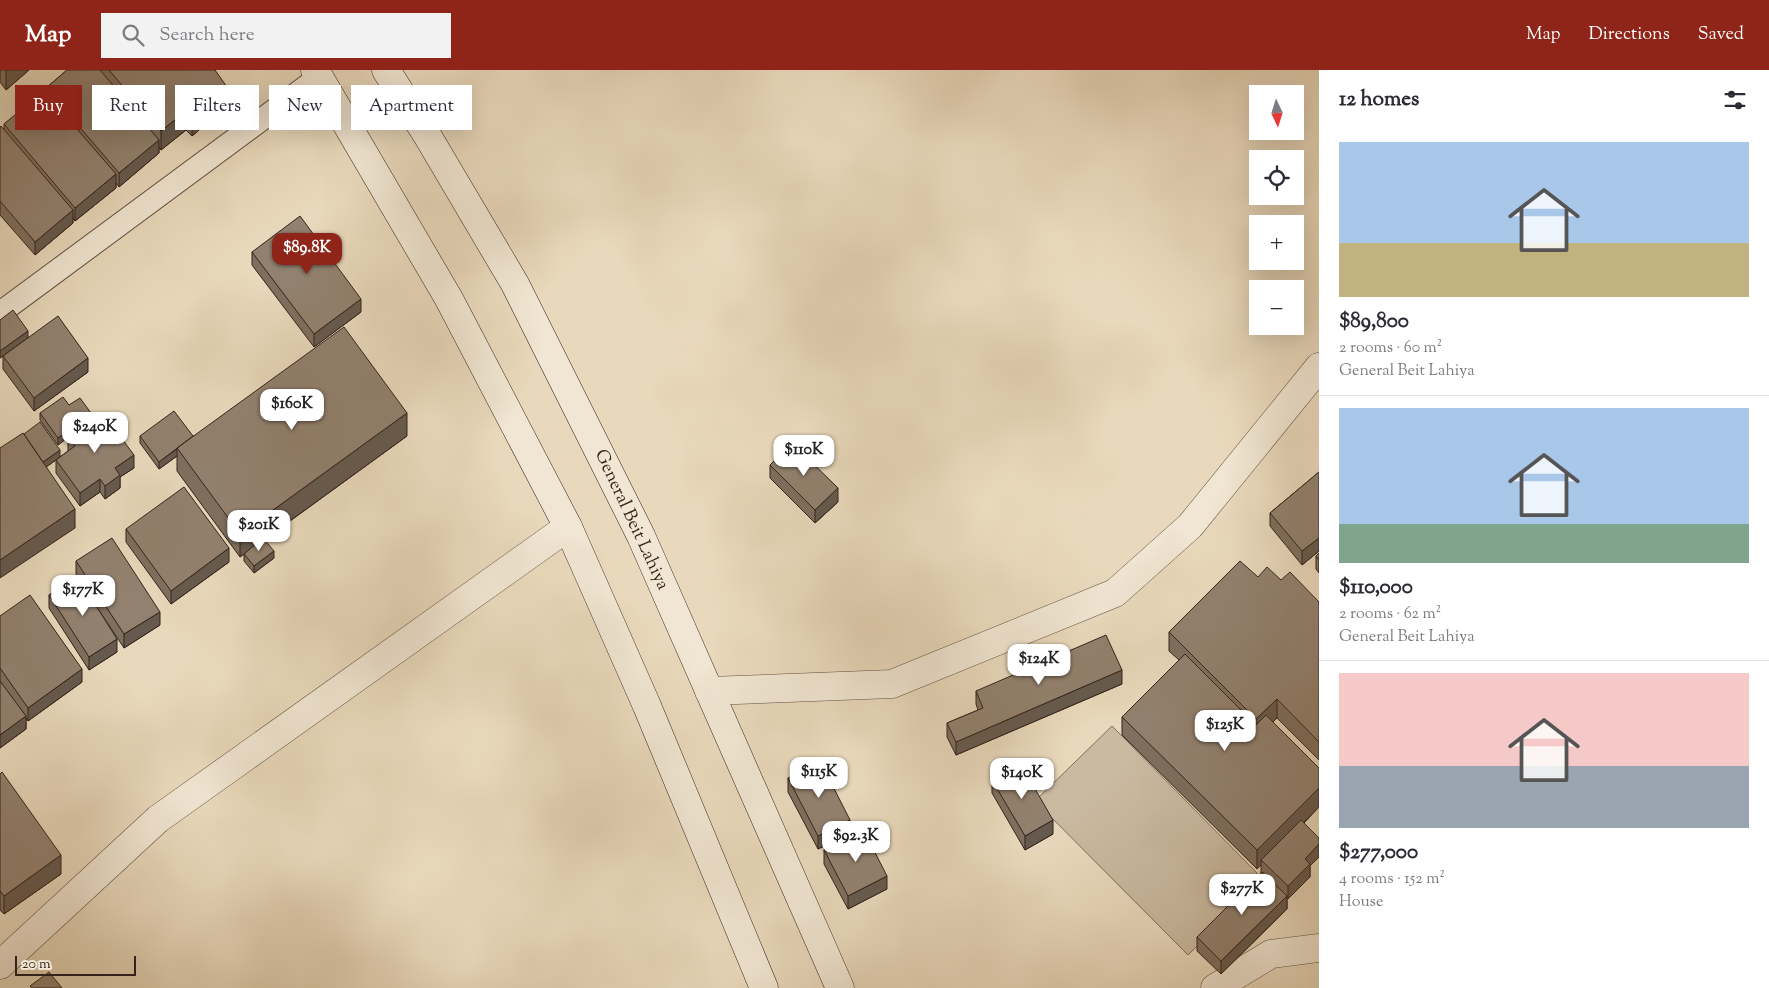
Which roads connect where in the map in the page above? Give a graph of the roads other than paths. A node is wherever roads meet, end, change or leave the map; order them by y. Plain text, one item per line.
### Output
1 (386, 70) edge
2 (317, 74) edge
3 (0, 313) edge
4 (1319, 367) edge
5 (568, 526) junction
6 (709, 691) junction
7 (1319, 948) edge
8 (0, 966) edge
9 (764, 988) edge
10 (840, 988) edge
11 (1215, 988) edge

1 - 6 main road, General Beit Lahiya
2 - 3 lane
2 - 5 main road
4 - 6 main road
5 - 8 main road
5 - 9 main road
6 - 10 main road, General Beit Lahiya
7 - 11 main road

